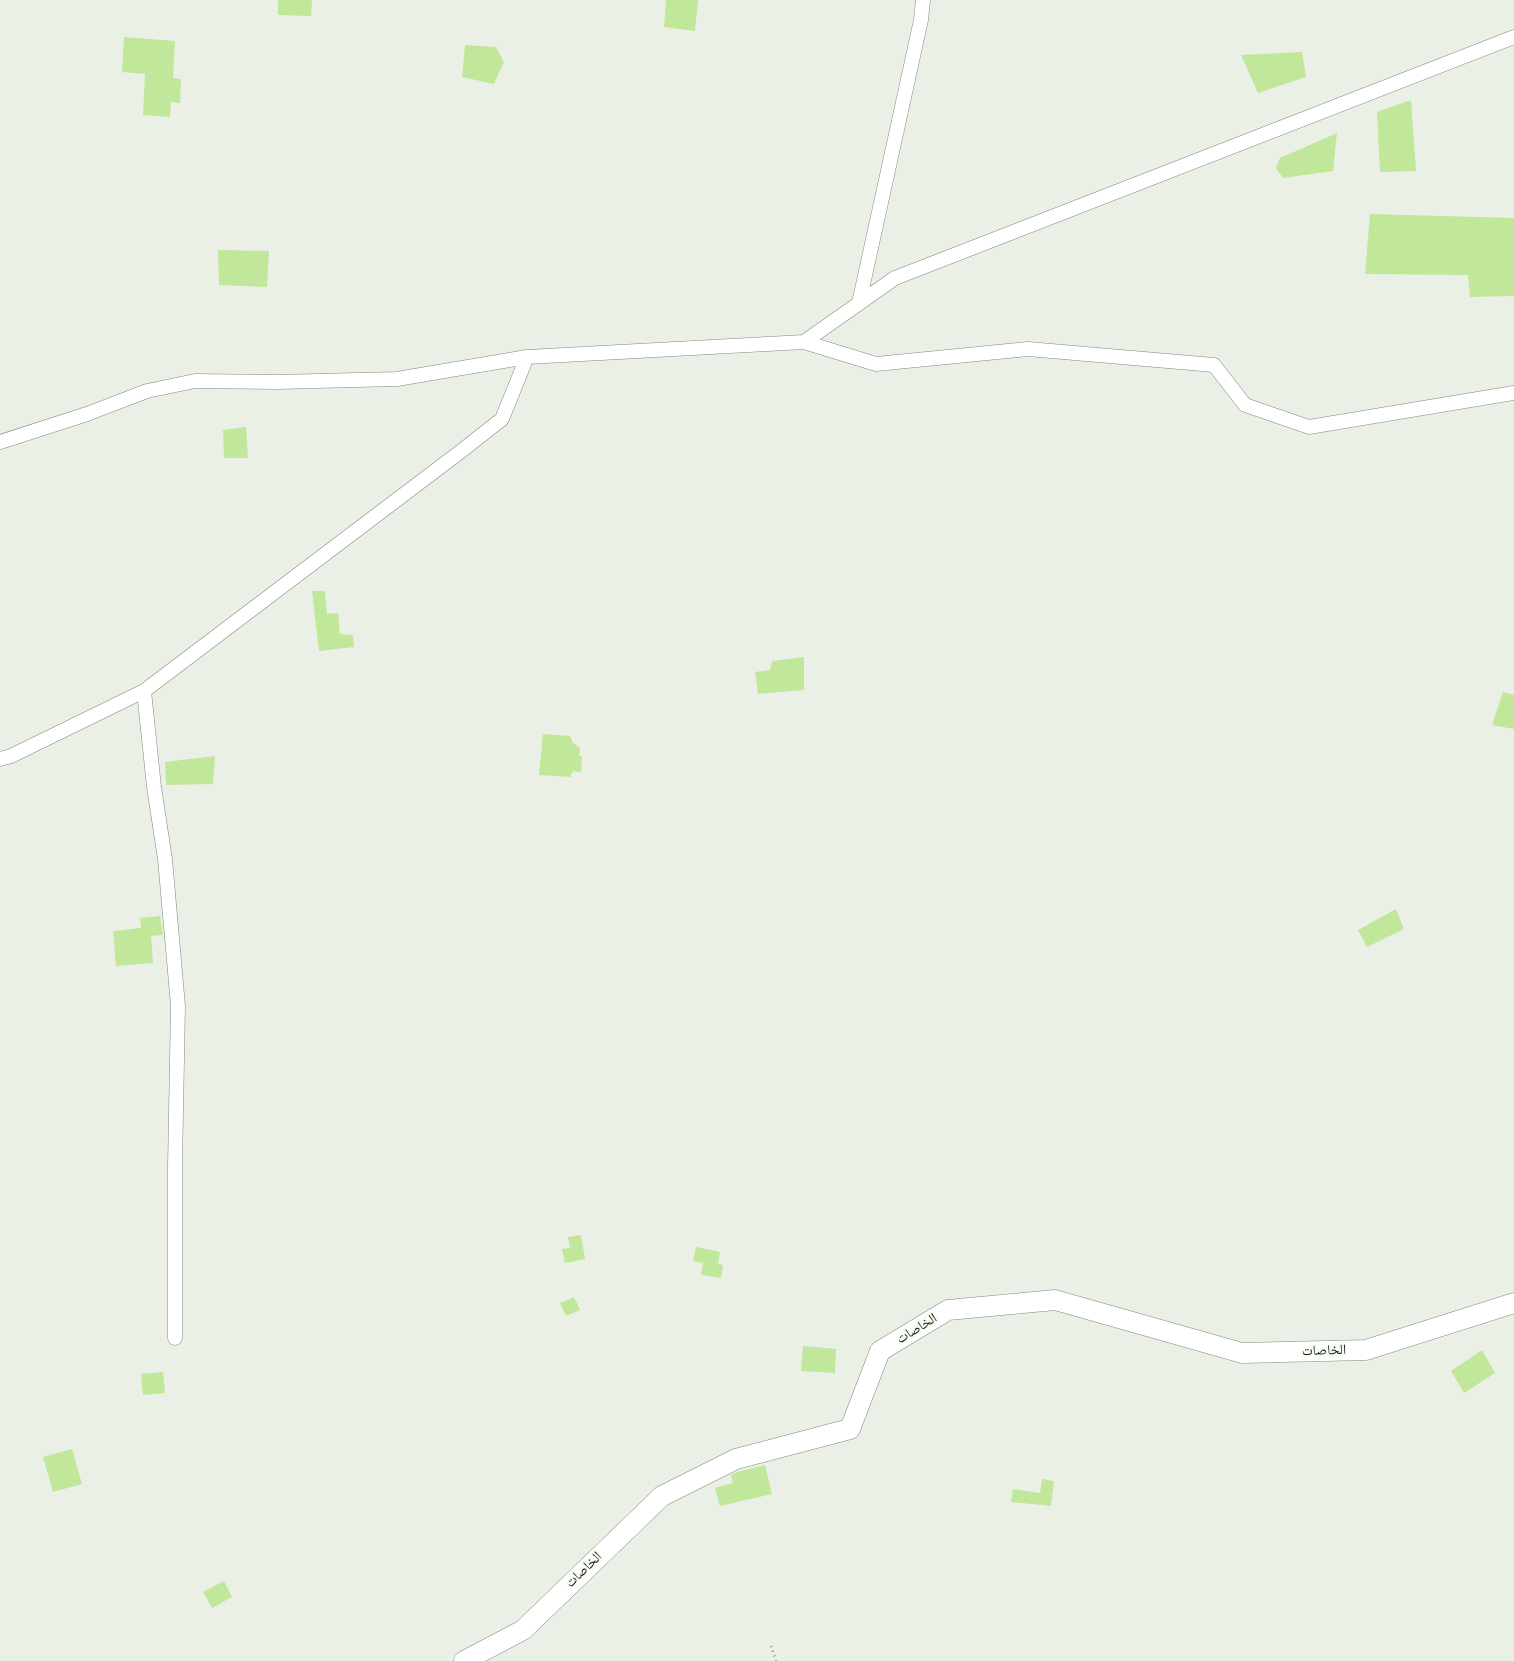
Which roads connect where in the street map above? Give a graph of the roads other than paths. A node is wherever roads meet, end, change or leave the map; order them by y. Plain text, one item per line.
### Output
1 (923, 0) edge
2 (1514, 37) edge
3 (859, 303) junction
4 (804, 342) junction
5 (527, 357) junction
6 (1514, 392) edge
7 (0, 442) edge
8 (144, 691) junction
9 (0, 759) edge
10 (1514, 1304) edge
11 (175, 1338) dead end
12 (464, 1661) edge

1 - 3 street
2 - 3 street
3 - 4 street
4 - 5 street
4 - 6 street
5 - 7 street
5 - 8 street
8 - 9 street
8 - 11 street
10 - 12 street, الخاصات

